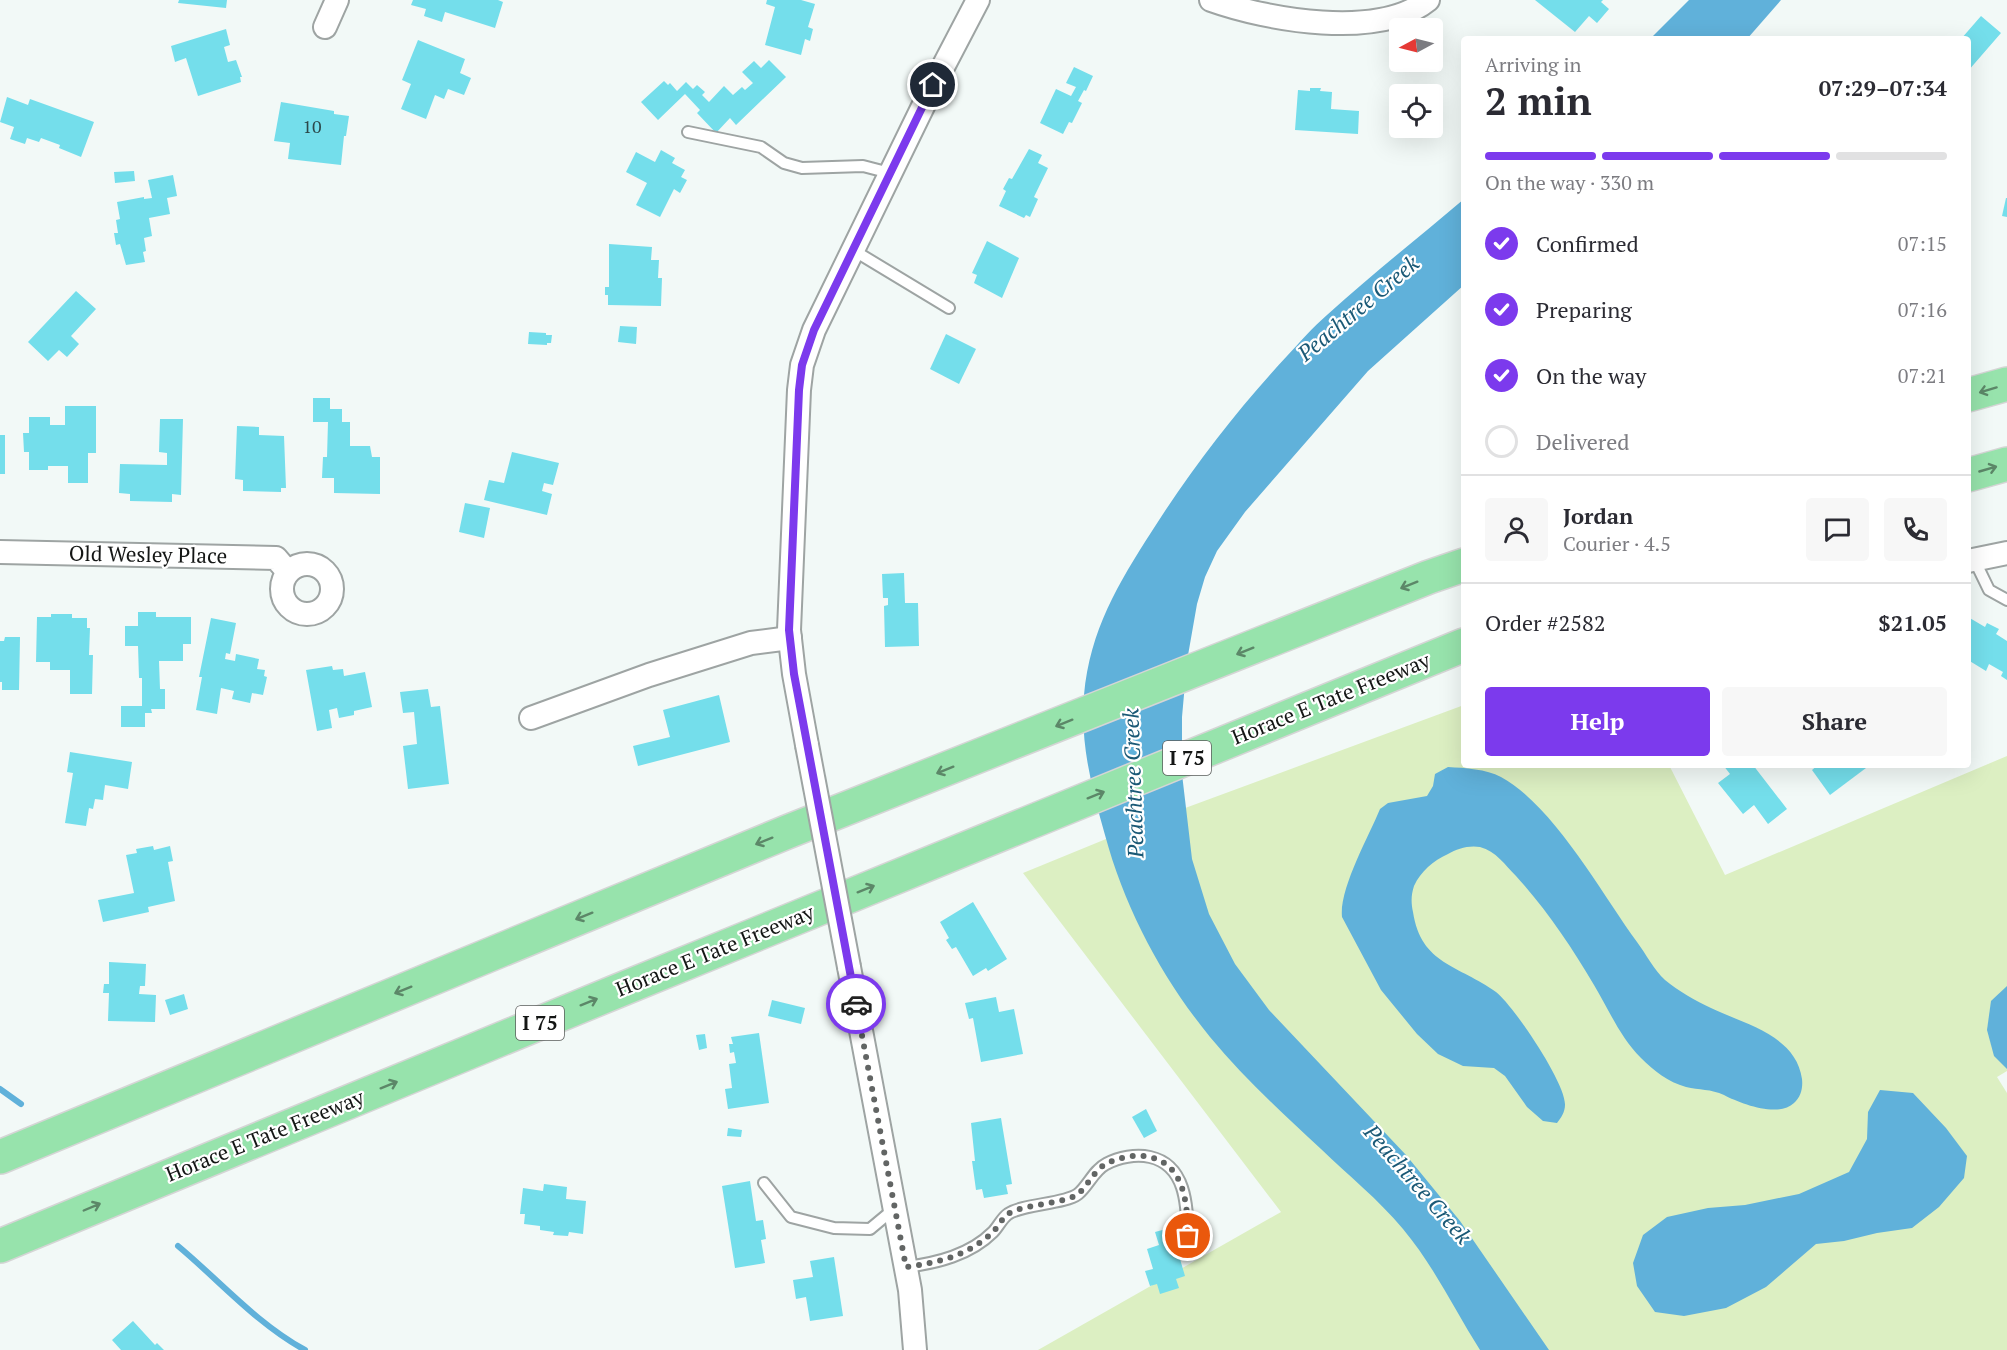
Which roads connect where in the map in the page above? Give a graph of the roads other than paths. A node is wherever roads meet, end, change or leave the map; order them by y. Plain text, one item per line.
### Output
1 (337, 0) edge
2 (978, 0) edge
3 (1211, 0) edge
4 (1428, 0) edge
5 (326, 27) dead end
6 (688, 132) dead end
7 (891, 173) junction
8 (853, 250) junction
9 (949, 308) dead end
10 (2007, 384) edge
11 (1971, 394) edge
12 (2007, 464) edge
13 (1971, 474) edge
14 (0, 552) edge
15 (2007, 553) edge
16 (1971, 560) edge
17 (1461, 566) edge
18 (288, 572) dead end
19 (2007, 600) edge
20 (790, 638) junction
21 (1461, 646) edge
22 (531, 718) dead end
23 (13, 1152) edge
24 (764, 1183) dead end
25 (894, 1209) junction
26 (1188, 1236) dead end
27 (0, 1246) edge
28 (906, 1267) junction
29 (915, 1350) edge

1 - 5 street
2 - 7 street
3 - 4 street
6 - 7 lane
7 - 8 street
8 - 9 lane
8 - 20 street
10 -> 11 highway
13 -> 12 highway
14 - 18 street, Old Wesley Place
15 - 16 street
16 - 19 lane
17 -> 23 highway
20 - 22 street
20 - 25 street, bridge
27 -> 21 highway, Horace E Tate Freeway / I 75
24 - 25 lane
25 - 28 street
26 - 28 lane
28 - 29 street

